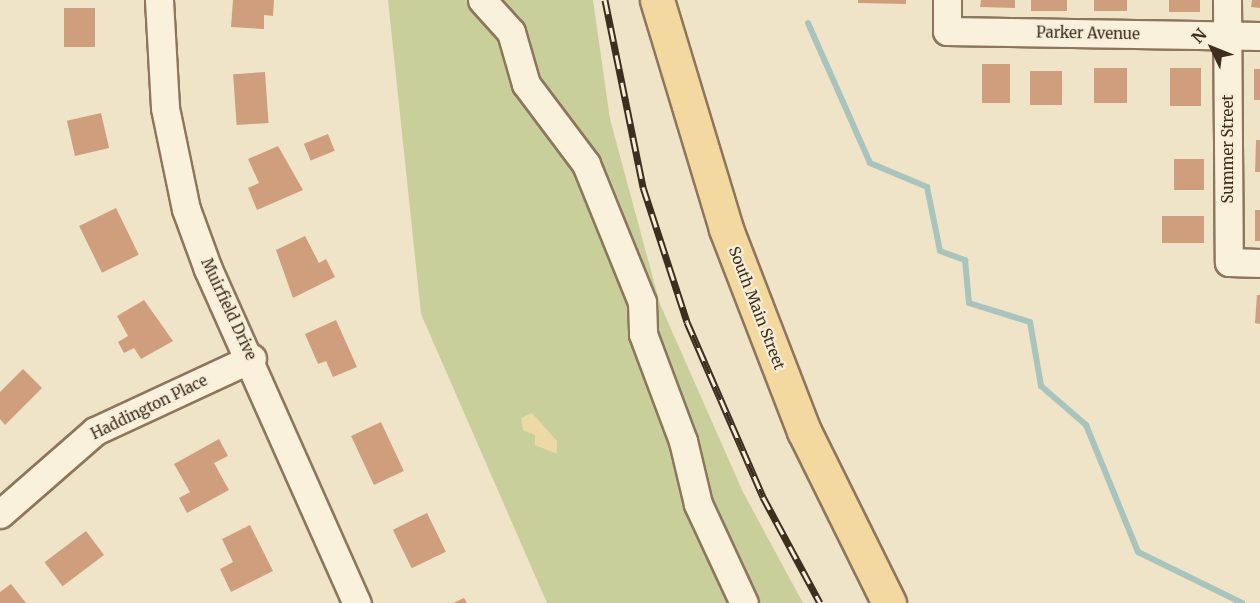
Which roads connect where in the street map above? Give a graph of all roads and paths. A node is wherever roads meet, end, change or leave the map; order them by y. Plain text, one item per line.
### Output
1 (159, 0) edge
2 (482, 0) edge
3 (657, 0) edge
4 (947, 0) edge
5 (1227, 0) edge
6 (1227, 36) junction
7 (1260, 36) edge
8 (1260, 263) edge
9 (252, 358) junction
10 (0, 514) edge
11 (357, 603) edge
12 (744, 603) edge
13 (889, 603) edge

1 - 9 street, Muirfield Drive
2 - 12 street
3 - 13 main road, South Main Street
4 - 6 street, Parker Avenue
5 - 6 street, Summer Street
6 - 7 street, Parker Avenue
6 - 8 street, Summer Street
9 - 10 street, Haddington Place
9 - 11 street, Muirfield Drive

